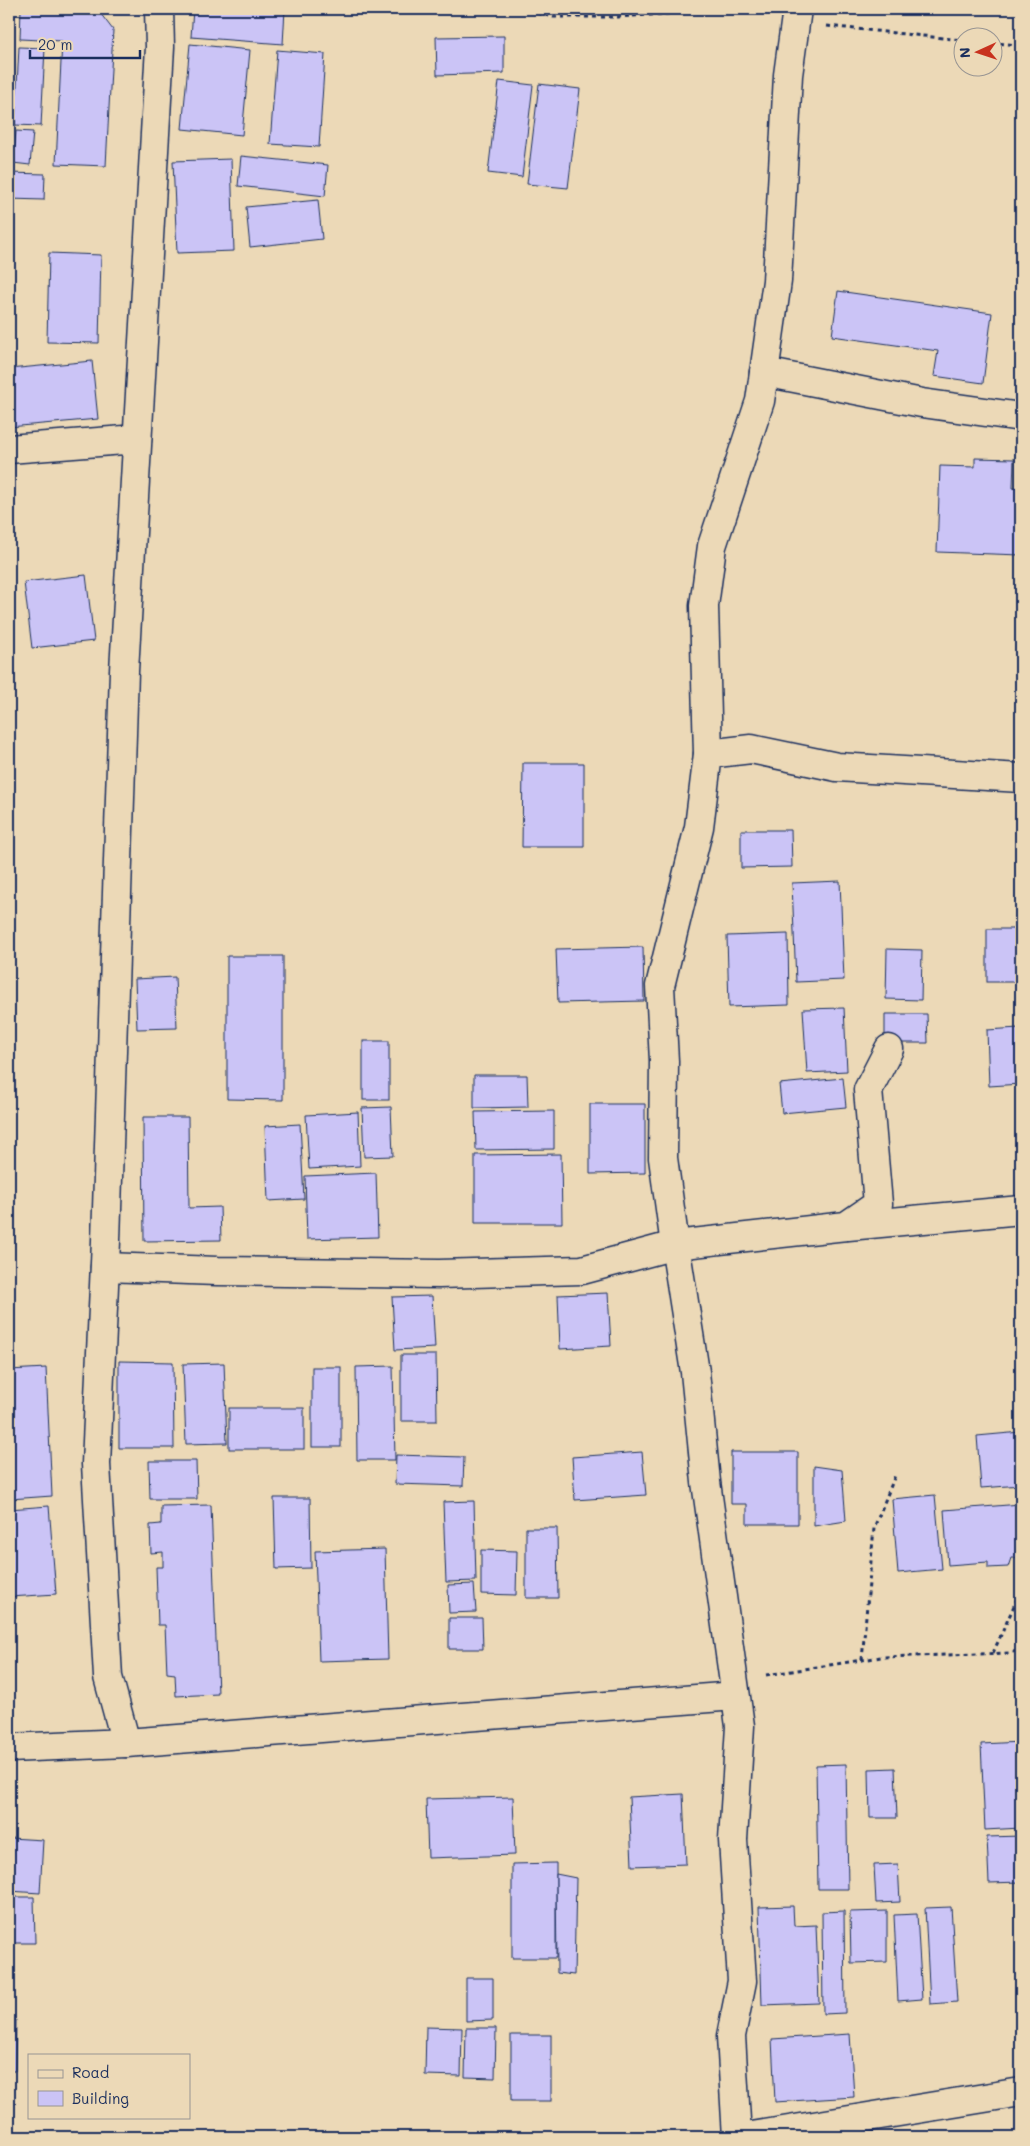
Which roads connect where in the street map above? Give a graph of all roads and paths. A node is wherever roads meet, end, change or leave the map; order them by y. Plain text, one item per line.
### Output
1 (159, 9) edge
2 (522, 9) edge
3 (797, 9) edge
4 (952, 39) edge
5 (1002, 44) edge
6 (1021, 45) edge
7 (764, 372) junction
8 (1021, 417) edge
9 (137, 439) junction
10 (9, 449) edge
11 (708, 754) junction
12 (1021, 778) edge
13 (890, 1049) dead end
14 (1021, 1210) edge
15 (846, 1226) junction
16 (674, 1245) junction
17 (105, 1267) junction
18 (896, 1473) dead end
19 (1021, 1590) edge
20 (1021, 1650) edge
21 (993, 1653) junction
22 (862, 1660) junction
23 (734, 1688) junction
24 (126, 1743) junction
25 (9, 1748) edge
26 (1021, 2092) edge
27 (736, 2137) edge
28 (746, 2137) edge

1 - 9 street
2 - 3 path
3 - 4 path
3 - 7 street
5 - 6 path
7 - 8 street
7 - 11 street
9 - 10 street
9 - 17 street
11 - 12 street
11 - 16 street
13 - 15 street
14 - 15 street
15 - 16 street
16 - 17 street
16 - 23 street
17 - 24 street
18 - 22 path
19 - 21 path
20 - 21 path
21 - 22 path
22 - 23 path
23 - 24 street
23 - 27 street
24 - 25 street
26 - 28 street

